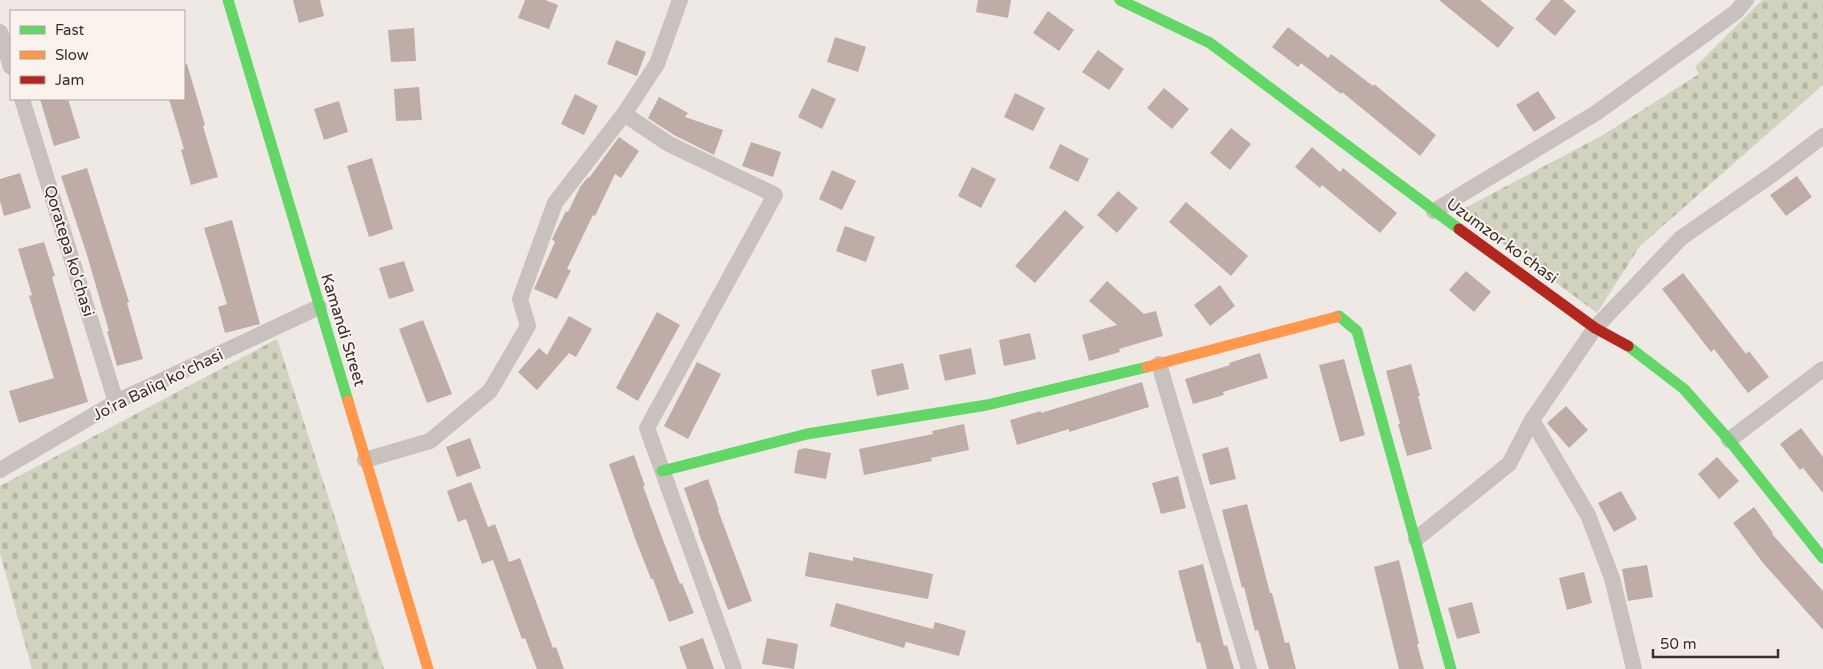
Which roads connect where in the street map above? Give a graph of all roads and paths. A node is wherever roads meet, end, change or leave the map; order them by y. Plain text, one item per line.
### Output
1 (228, 0) edge
2 (680, 0) edge
3 (1120, 0) edge
4 (1746, 0) edge
5 (0, 32) edge
6 (10, 64) edge
7 (22, 100) edge
8 (624, 114) junction
9 (1823, 136) edge
10 (1434, 211) junction
11 (319, 307) junction
12 (1595, 328) junction
13 (1159, 364) junction
14 (1823, 368) edge
15 (116, 402) junction
16 (1532, 420) junction
17 (1729, 440) junction
18 (365, 460) junction
19 (0, 470) edge
20 (662, 472) junction
21 (1416, 539) junction
22 (1823, 558) edge
23 (428, 669) edge
24 (734, 669) edge
25 (1248, 669) edge
26 (1451, 669) edge
27 (1634, 669) edge

1 - 11 street, Kamandi Street
2 - 8 street
3 - 10 street, Uzumzor ko'chasi
4 - 10 street
5 - 6 street
7 - 15 street, Qoratepa ko'chasi
8 - 18 street
8 - 20 street
9 - 12 street
10 - 12 street, Uzumzor ko'chasi
11 - 15 street, Jo'ra Baliq ko'chasi
11 - 18 street, Kamandi Street
12 - 16 street
12 - 17 street, Uzumzor ko'chasi
13 - 20 street
13 - 21 street
13 - 25 street
14 - 17 street
15 - 19 street, Jo'ra Baliq ko'chasi
16 - 21 street
16 - 27 street
17 - 22 street, Uzumzor ko'chasi
18 - 23 street, Kamandi Street
20 - 24 street
21 - 26 street

